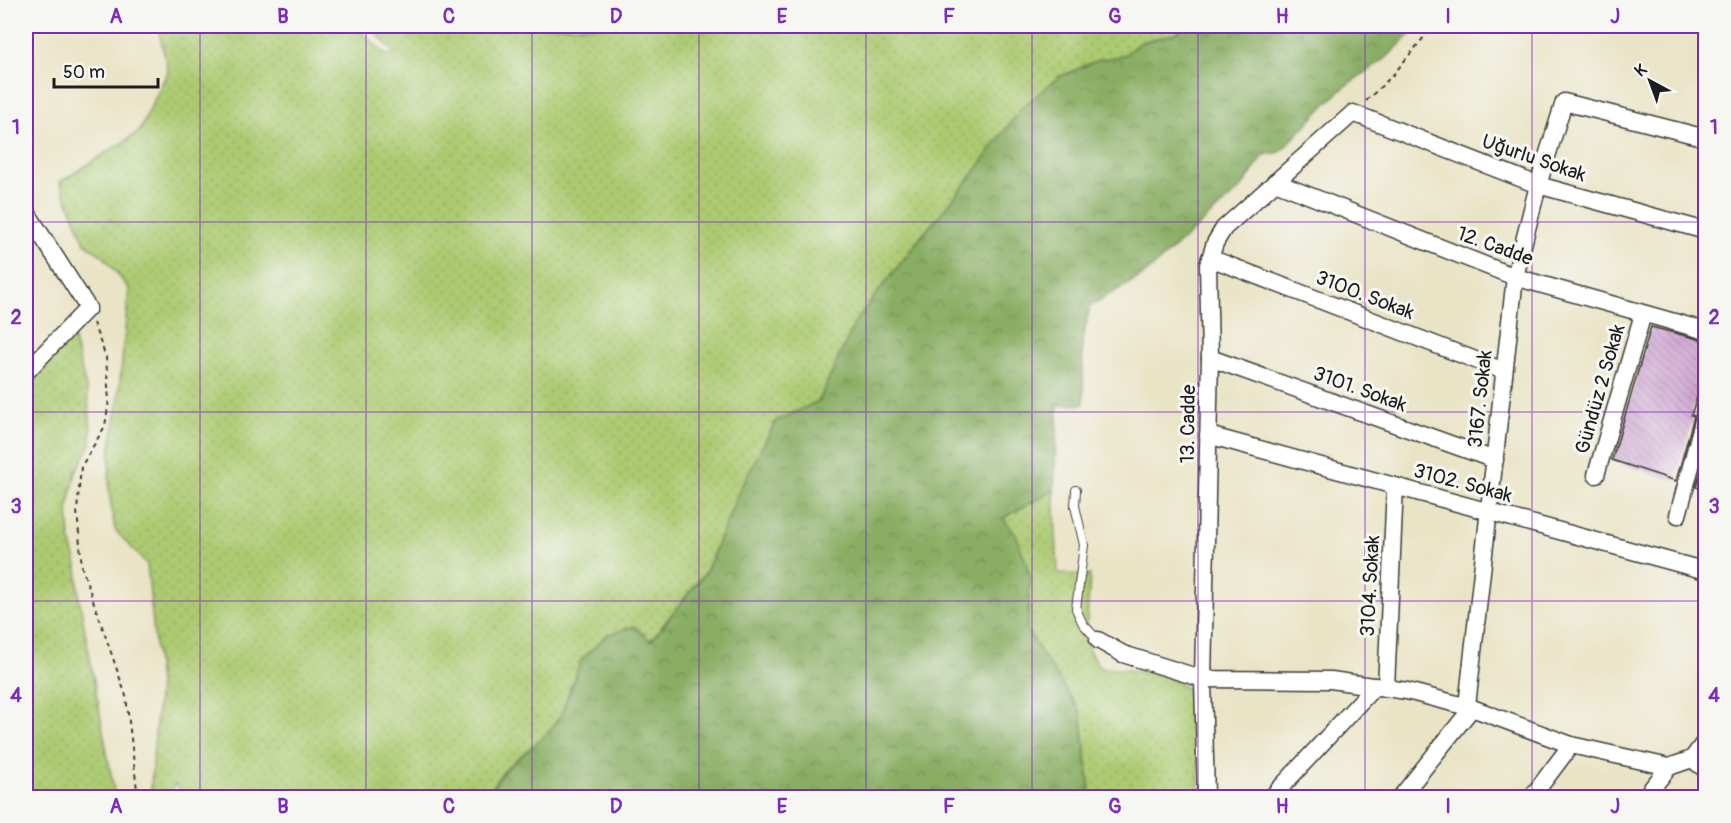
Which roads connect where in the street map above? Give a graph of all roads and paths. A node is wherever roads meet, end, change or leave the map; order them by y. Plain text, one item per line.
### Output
1 (1433, 26) edge
2 (1353, 113) junction
3 (1706, 138) edge
4 (1275, 182) junction
5 (1538, 185) junction
6 (26, 211) edge
7 (1706, 231) edge
8 (1210, 258) junction
9 (1515, 277) junction
10 (88, 308) junction
11 (1643, 314) junction
12 (1706, 332) edge
13 (1210, 358) junction
14 (1504, 371) junction
15 (26, 372) edge
16 (1706, 410) edge
17 (1208, 435) junction
18 (1495, 460) junction
19 (1596, 475) dead end
20 (1395, 486) junction
21 (1076, 490) dead end
22 (1489, 512) junction
23 (1678, 515) dead end
24 (1706, 571) edge
25 (1098, 640) joint
26 (1203, 679) junction
27 (1380, 687) junction
28 (1469, 707) junction
29 (1706, 740) edge
30 (1570, 745) junction
31 (1692, 759) junction
32 (1669, 767) junction
33 (1706, 770) edge
34 (138, 798) edge
35 (1206, 798) edge
36 (1271, 798) edge
37 (1400, 798) edge
38 (1531, 798) edge
39 (1644, 798) edge

1 - 2 path
2 - 4 street, 13. Cadde
2 - 5 street, Uğurlu Sokak
3 - 5 street, 3167. Sokak
4 - 8 street, 13. Cadde
4 - 9 street, 12. Cadde
5 - 7 street, Uğurlu Sokak
5 - 9 street, 3167. Sokak
6 - 10 street
8 - 13 street, 13. Cadde
8 - 14 street, 3100. Sokak
9 - 11 street, 12. Cadde
9 - 14 street, 3167. Sokak
10 - 15 street
10 - 34 path
11 - 12 street, 12. Cadde
11 - 19 street, Gündüz 2 Sokak
13 - 17 street, 13. Cadde
13 - 18 street, 3101. Sokak
14 - 18 street, 3167. Sokak
16 - 23 street
17 - 20 street, 3102. Sokak
17 - 26 street, 13. Cadde
18 - 22 street, 3167. Sokak
20 - 22 street, 3102. Sokak
20 - 27 street, 3104. Sokak
21 - 25 lane
22 - 24 street, 3102. Sokak
22 - 28 street, 3167. Sokak
25 - 26 street
26 - 27 street
26 - 35 street, 13. Cadde
27 - 28 street
27 - 36 street
28 - 30 street
28 - 37 street
29 - 31 street
30 - 32 street
30 - 38 street
31 - 32 street
31 - 33 street
32 - 39 street

